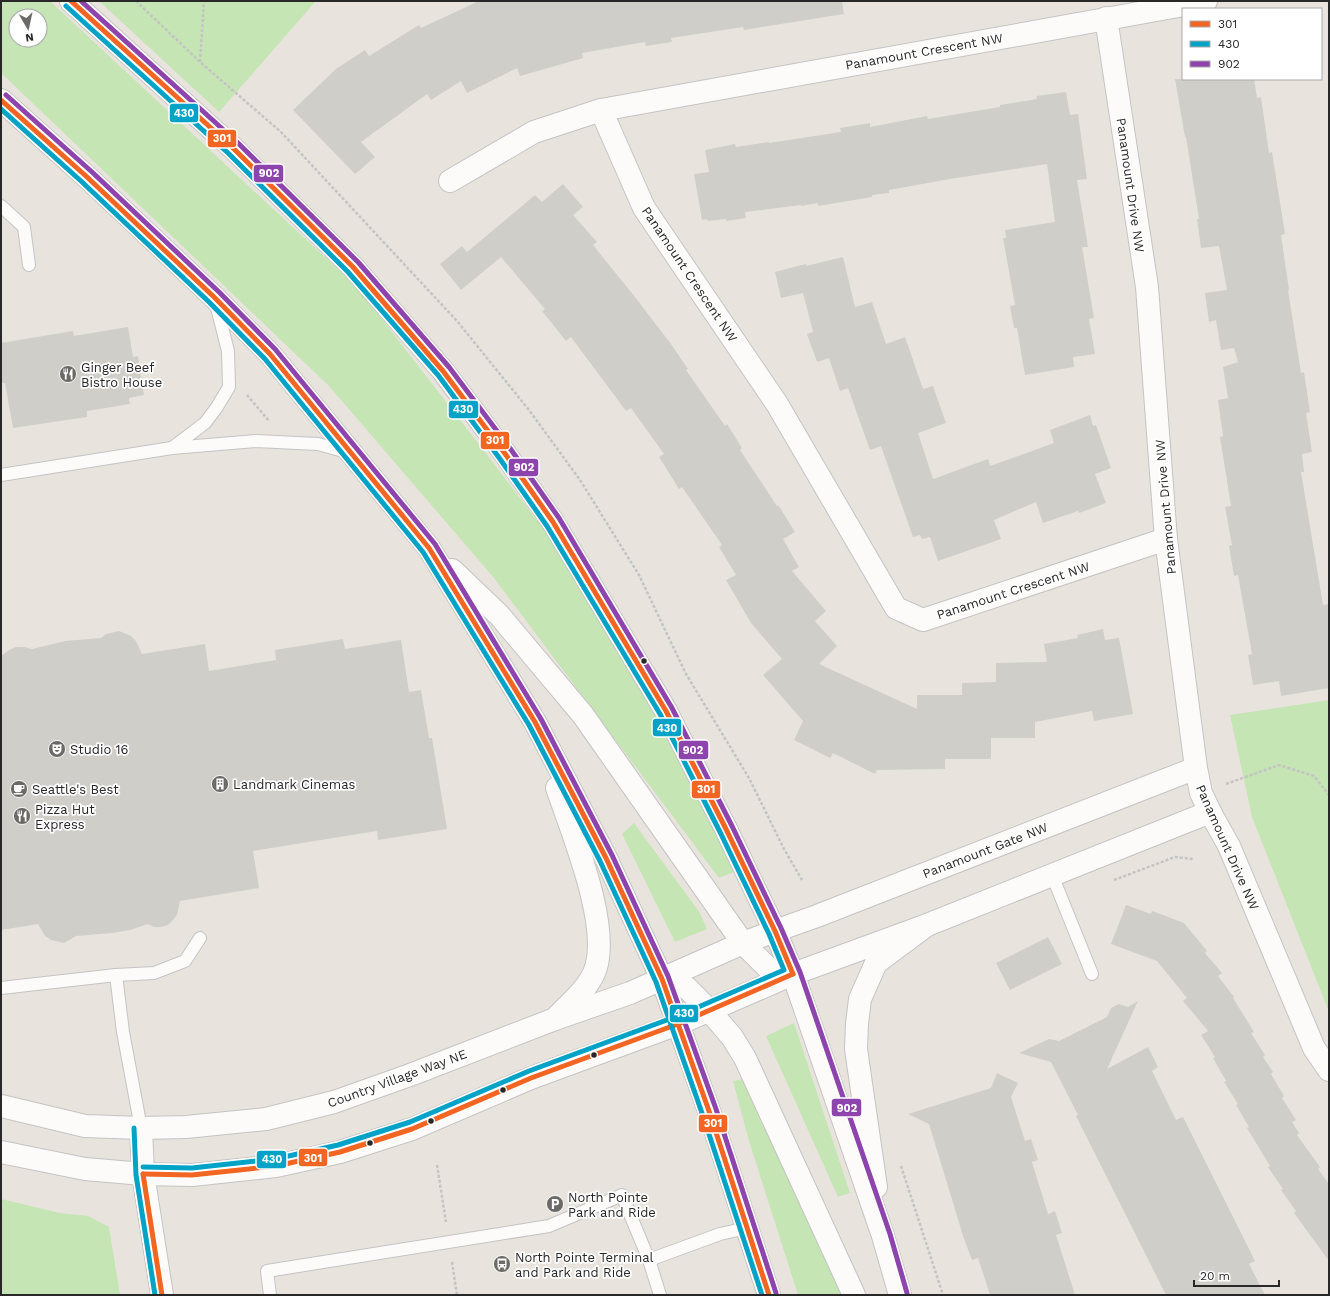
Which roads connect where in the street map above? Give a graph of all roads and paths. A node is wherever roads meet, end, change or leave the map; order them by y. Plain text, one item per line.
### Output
1 (71, 1) edge
2 (136, 1) edge
3 (204, 1) edge
4 (1206, 1) edge
5 (1106, 18) junction
6 (1, 100) edge
7 (601, 110) junction
8 (450, 181) dead end
9 (1, 206) edge
10 (29, 264) dead end
11 (214, 297) junction
12 (247, 395) dead end
13 (273, 426) dead end
14 (172, 448) junction
15 (350, 453) junction
16 (1, 475) edge
17 (1166, 539) junction
18 (429, 548) junction
19 (535, 722) junction
20 (1196, 768) junction
21 (1329, 795) edge
22 (1206, 802) junction
23 (1193, 859) dead end
24 (1052, 876) junction
25 (1111, 882) dead end
26 (927, 926) junction
27 (774, 931) junction
28 (200, 938) dead end
29 (743, 943) junction
30 (793, 974) junction
31 (1092, 974) dead end
32 (116, 975) junction
33 (662, 980) junction
34 (1, 988) edge
35 (709, 1010) junction
36 (555, 1019) junction
37 (678, 1024) junction
38 (1329, 1070) edge
39 (1, 1106) edge
40 (141, 1128) junction
41 (1, 1152) edge
42 (899, 1161) dead end
43 (143, 1174) junction
44 (747, 1228) junction
45 (883, 1236) junction
46 (649, 1260) junction
47 (162, 1295) edge
48 (270, 1295) edge
49 (660, 1295) edge
50 (769, 1295) edge
51 (854, 1295) edge
52 (900, 1295) edge
53 (943, 1295) edge

1 - 27 street
2 - 3 path
4 - 5 street
5 - 7 street, Panamount Crescent NW
5 - 17 street, Panamount Drive NW
6 - 11 street
7 - 8 street
7 - 17 street, Panamount Crescent NW
9 - 10 lane
11 - 14 lane
11 - 15 street
12 - 13 path
14 - 15 lane
14 - 16 lane
15 - 18 street
17 - 20 street, Panamount Drive NW
18 - 19 street
18 - 29 street
19 - 33 street
19 - 36 street
20 - 22 street, Panamount Drive NW
20 - 27 street, Panamount Gate NW
21 - 22 path
22 - 24 street
22 - 38 street, Panamount Drive NW
23 - 25 path
24 - 26 street
24 - 31 lane
26 - 30 street
26 - 45 street
27 - 29 street, Country Village Way NE
27 - 30 street
28 - 32 lane
29 - 30 street
29 - 33 street, Country Village Way NE
30 - 35 street
30 - 45 street
32 - 34 lane
32 - 40 lane
33 - 35 street
33 - 36 street, Country Village Way NE
33 - 37 street
35 - 37 street
35 - 51 street
36 - 40 street, Country Village Way NE
37 - 43 street
37 - 44 street
39 - 40 street, Country Village Way NE
40 - 43 street
41 - 43 street
42 - 53 path
43 - 47 street
44 - 46 lane
44 - 50 street
45 - 52 street
46 - 48 lane
46 - 49 lane

